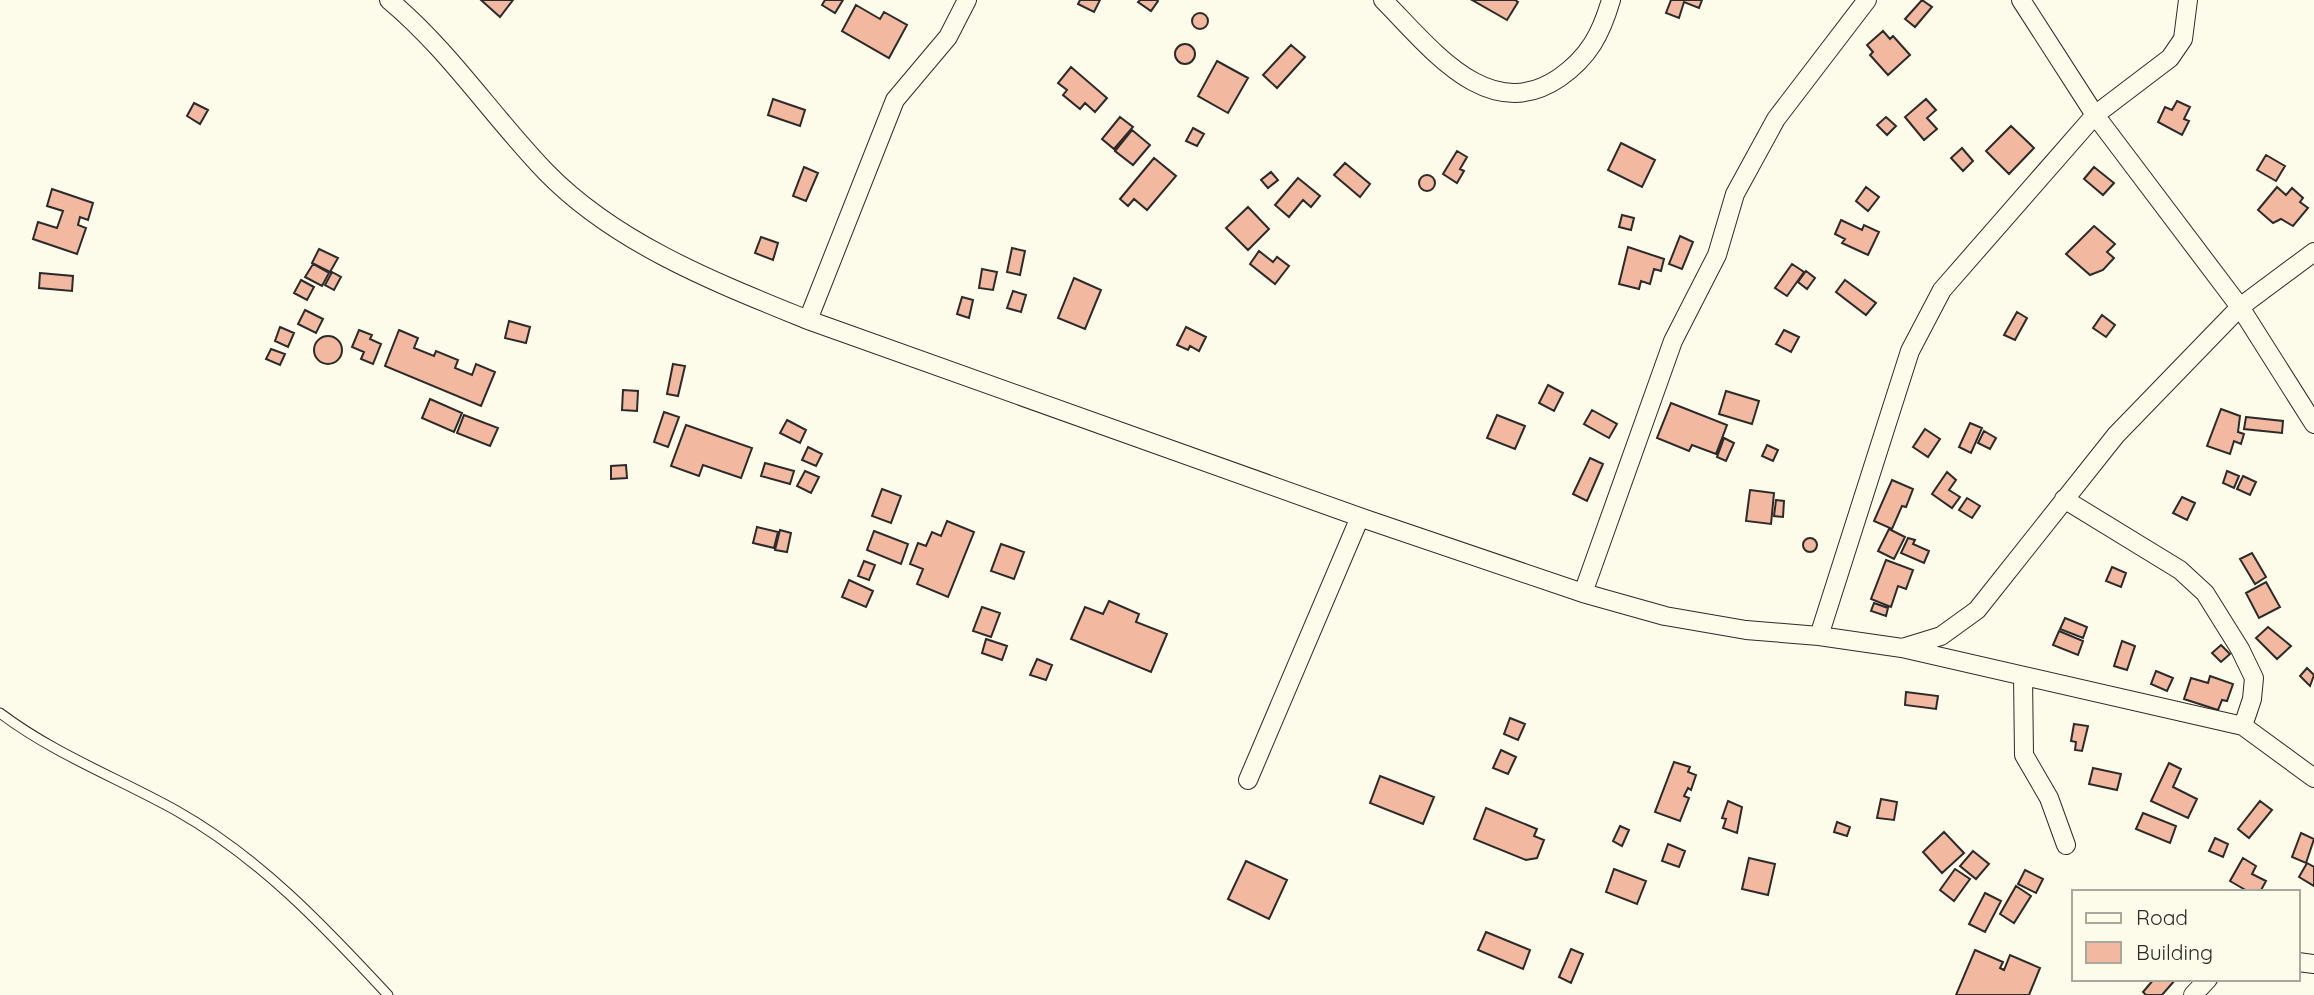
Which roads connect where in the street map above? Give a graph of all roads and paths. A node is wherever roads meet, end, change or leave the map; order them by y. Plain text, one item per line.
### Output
1 (389, 0) edge
2 (967, 0) edge
3 (1383, 0) edge
4 (1611, 0) edge
5 (1867, 0) edge
6 (2021, 0) edge
7 (2188, 0) edge
8 (2095, 116) junction
9 (2314, 252) edge
10 (2240, 307) junction
11 (808, 320) junction
12 (2314, 424) edge
13 (2064, 499) junction
14 (1360, 517) junction
15 (1583, 593) junction
16 (1819, 636) junction
17 (1902, 648) junction
18 (2024, 676) junction
19 (0, 713) edge
20 (2243, 726) junction
21 (2314, 778) edge
22 (1248, 780) dead end
23 (2066, 845) dead end
24 (2206, 981) edge
25 (388, 995) edge
26 (2193, 995) edge

1 - 11 street
2 - 11 street
3 - 4 street
5 - 15 street
6 - 8 street
7 - 8 street
8 - 10 street
8 - 16 street
9 - 10 street
10 - 12 street
10 - 13 street
11 - 14 street
13 - 17 street
13 - 20 street
14 - 15 street
14 - 22 street
15 - 16 street
16 - 17 street
17 - 18 street
18 - 20 street
18 - 23 street
19 - 25 lane
20 - 21 street
24 - 26 street

